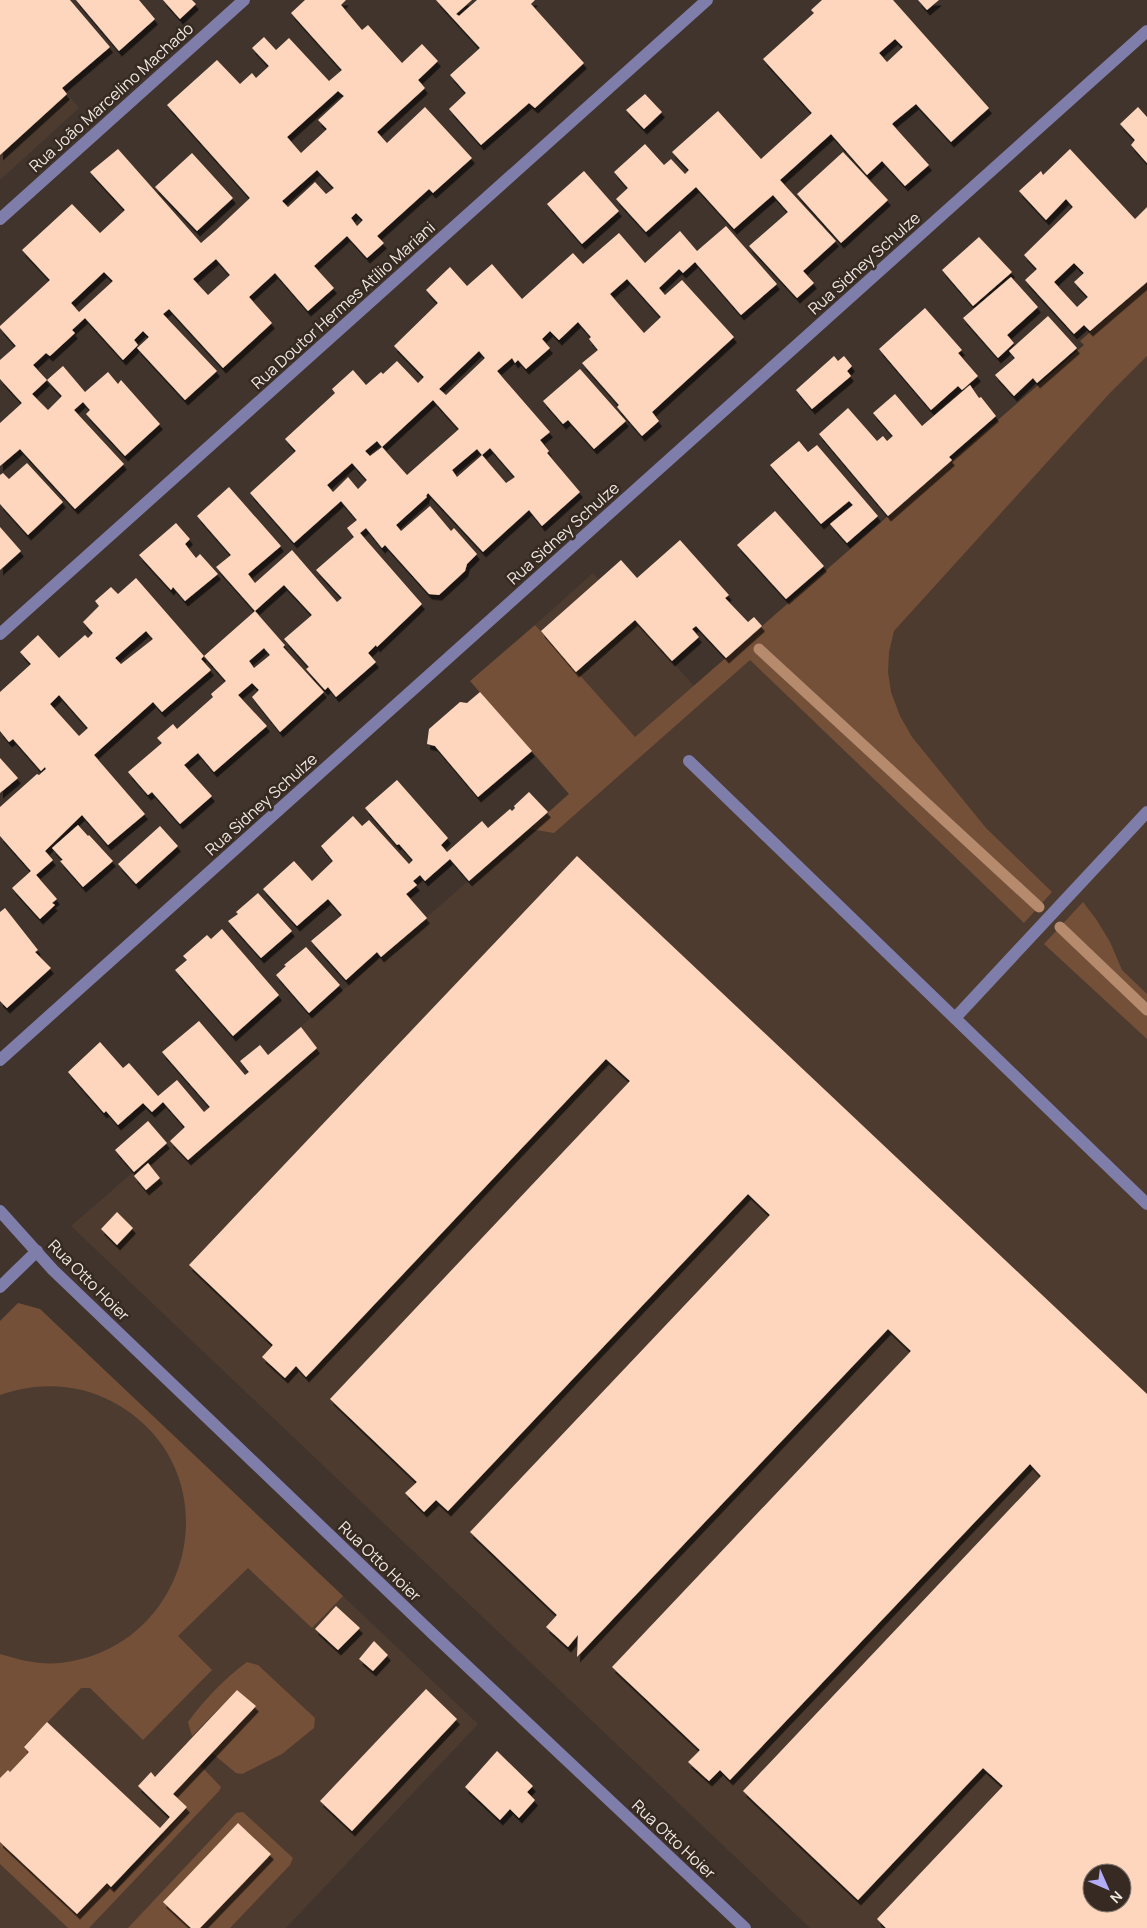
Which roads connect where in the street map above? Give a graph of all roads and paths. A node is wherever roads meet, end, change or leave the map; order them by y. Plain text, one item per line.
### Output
1 (244, 0) edge
2 (707, 0) edge
3 (1147, 31) edge
4 (0, 219) edge
5 (0, 634) edge
6 (689, 761) dead end
7 (1147, 812) edge
8 (955, 1018) junction
9 (0, 1060) edge
10 (1147, 1204) edge
11 (0, 1211) edge
12 (37, 1252) junction
13 (0, 1287) edge
14 (745, 1928) edge

1 - 4 street, Rua João Marcelino Machado
2 - 5 street, Rua Doutor Hermes Atílio Mariani
3 - 9 street, Rua Sidney Schulze
6 - 8 street
7 - 8 street
8 - 10 street
11 - 12 street, Rua Otto Hoier
12 - 13 street
12 - 14 street, Rua Otto Hoier

